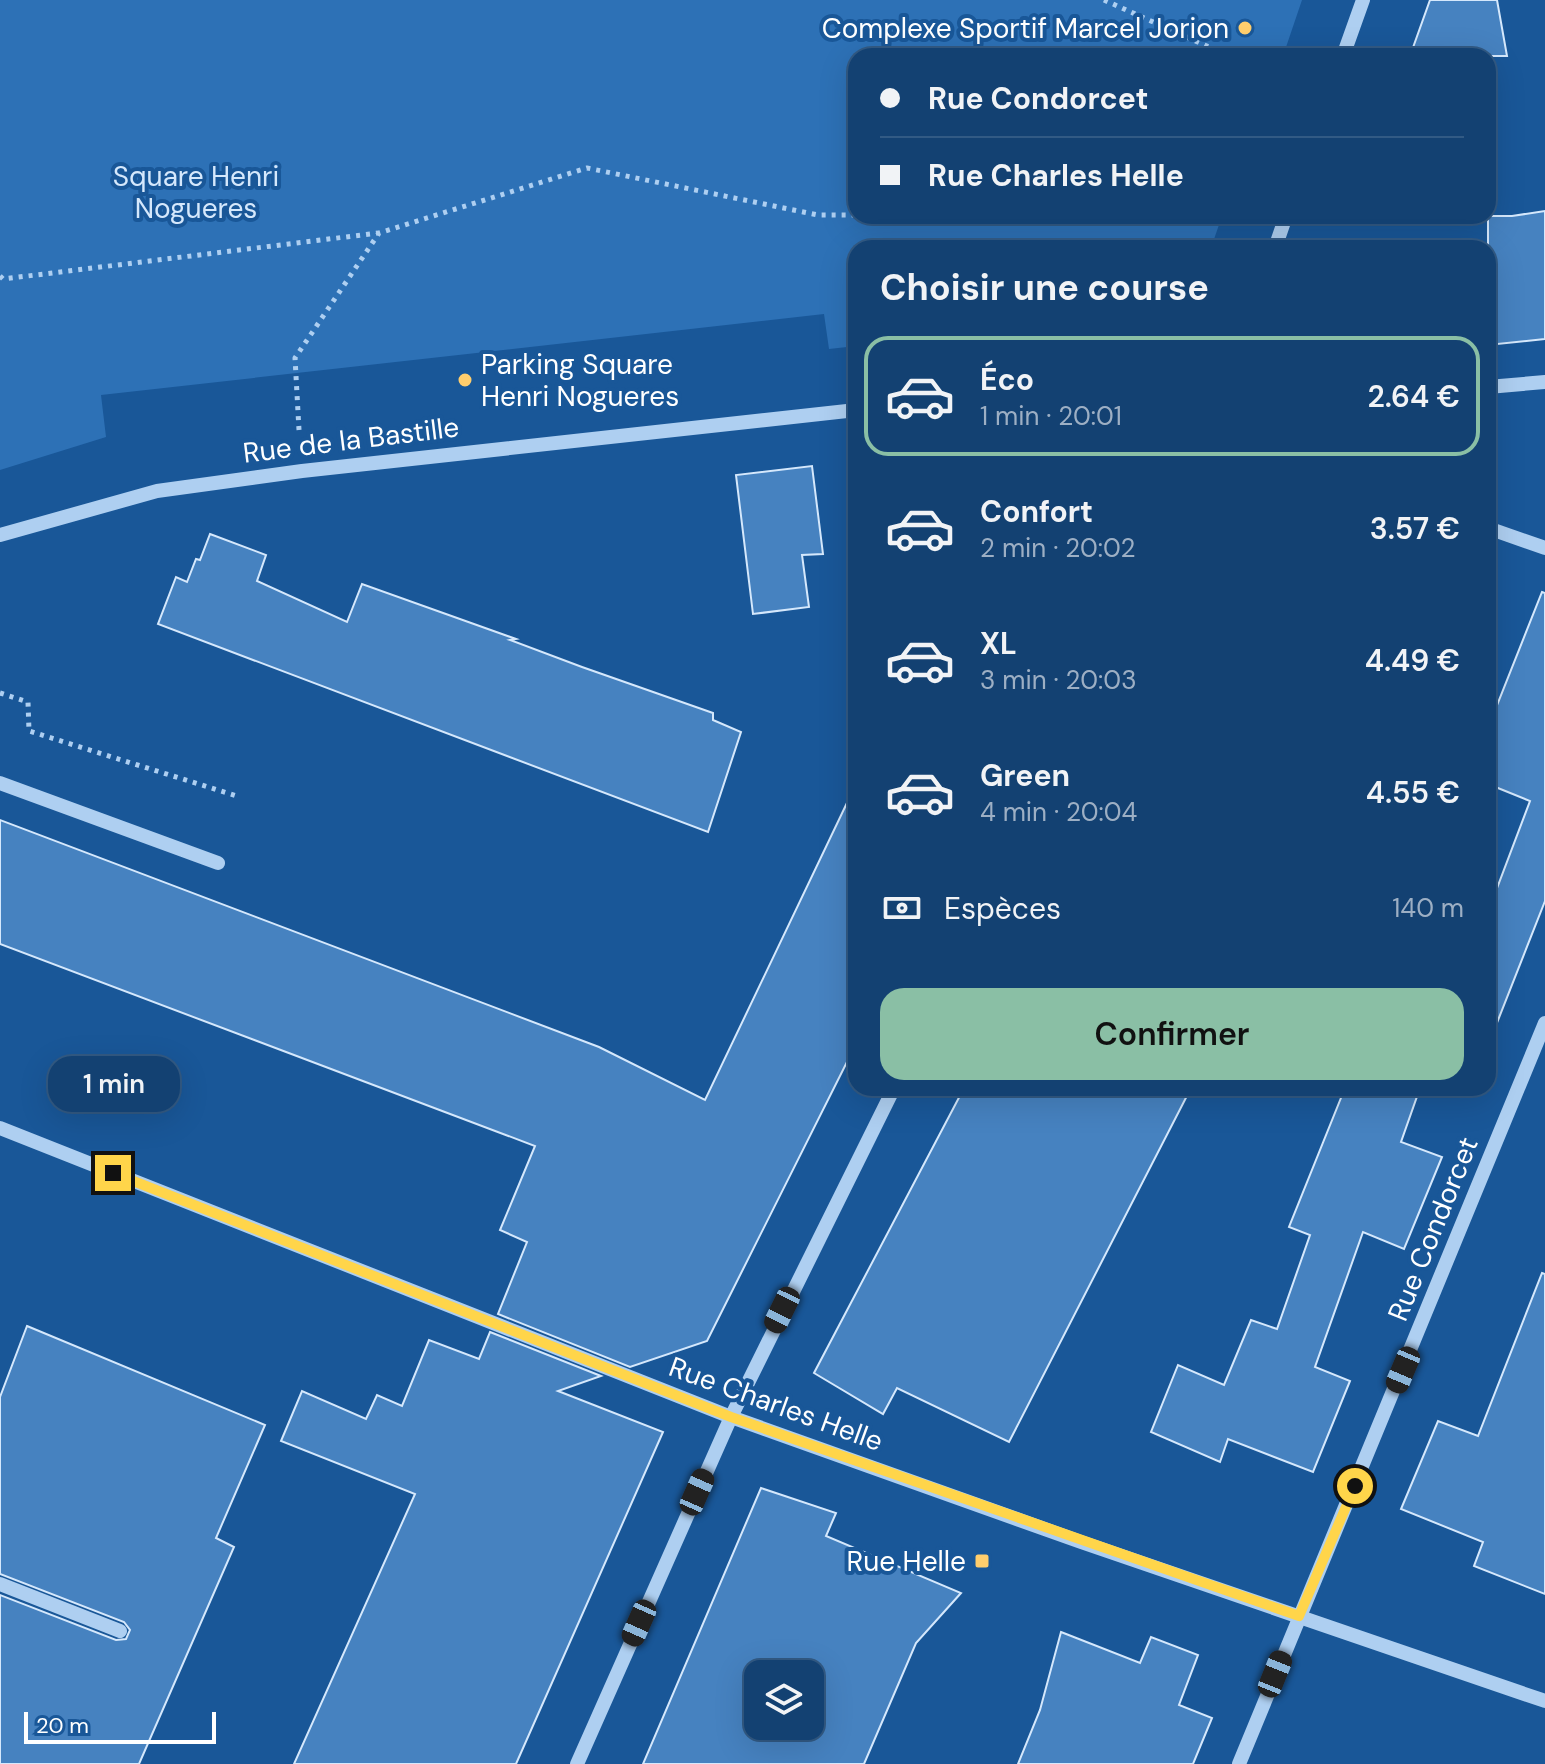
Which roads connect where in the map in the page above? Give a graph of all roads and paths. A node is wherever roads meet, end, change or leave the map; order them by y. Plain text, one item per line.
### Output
1 (1104, 0) edge
2 (1363, 0) edge
3 (1211, 48) edge
4 (1346, 48) edge
5 (848, 215) edge
6 (379, 233) junction
7 (0, 276) edge
8 (1545, 382) edge
9 (1496, 386) edge
10 (848, 411) edge
11 (302, 471) junction
12 (1496, 531) edge
13 (0, 535) edge
14 (1545, 548) edge
15 (0, 693) edge
16 (0, 783) edge
17 (240, 797) dead end
18 (218, 863) dead end
19 (1545, 1023) edge
20 (890, 1096) edge
21 (0, 1128) edge
22 (731, 1417) junction
23 (0, 1584) edge
24 (1299, 1616) junction
25 (120, 1631) dead end
26 (1545, 1701) edge
27 (577, 1764) edge
28 (1239, 1764) edge

1 - 3 path
2 - 4 street
5 - 6 path
6 - 7 path
6 - 11 path
8 - 9 street
10 - 11 street, Rue de la Bastille
11 - 13 street, Rue de la Bastille
12 - 14 street
15 - 17 path
16 - 18 street
19 - 24 street, Rue Condorcet
20 - 22 street
21 - 22 street, Rue Charles Helle
22 - 24 street, Rue Charles Helle
22 - 27 street
23 - 25 street
24 - 26 street, Rue Charles Helle
24 - 28 street, Rue Condorcet

